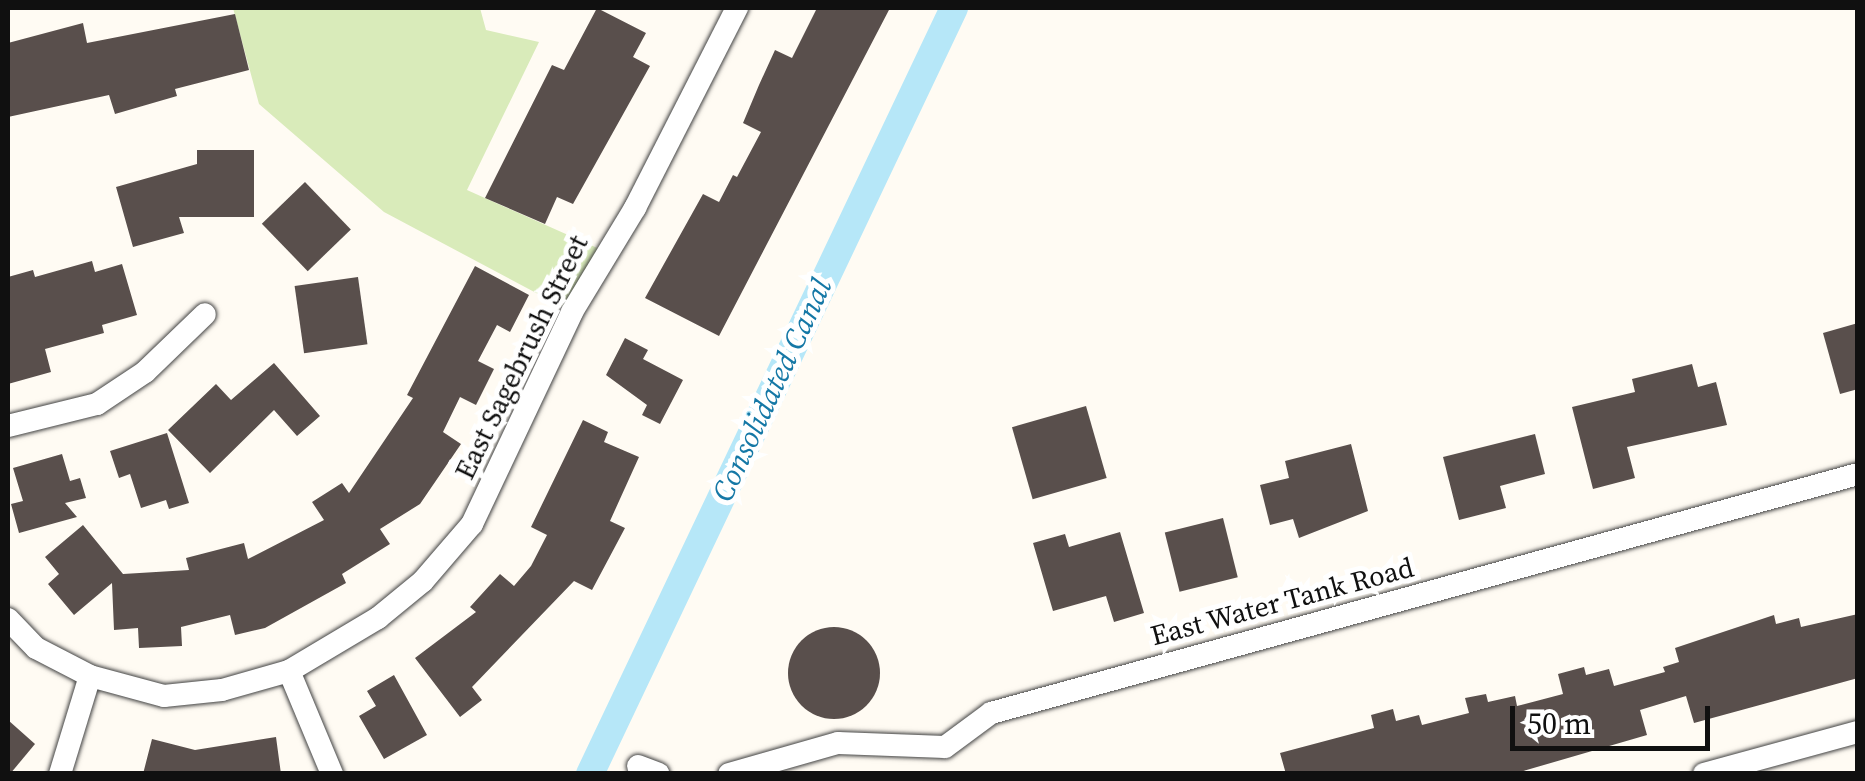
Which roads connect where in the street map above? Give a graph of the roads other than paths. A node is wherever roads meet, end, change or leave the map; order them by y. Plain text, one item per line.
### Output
1 (737, 8) edge
2 (205, 314) dead end
3 (8, 426) edge
4 (1858, 474) edge
5 (8, 619) edge
6 (288, 671) junction
7 (90, 676) junction
8 (1858, 732) edge
9 (1771, 764) edge
10 (60, 774) edge
11 (332, 774) edge
12 (729, 774) edge
13 (1704, 774) edge

1 - 6 street, East Sagebrush Street
2 - 3 street
4 - 12 street, East Water Tank Road
5 - 7 street, East Sagebrush Street
6 - 7 street, East Sagebrush Street
6 - 11 street
7 - 10 street
8 - 9 street
9 - 13 street

